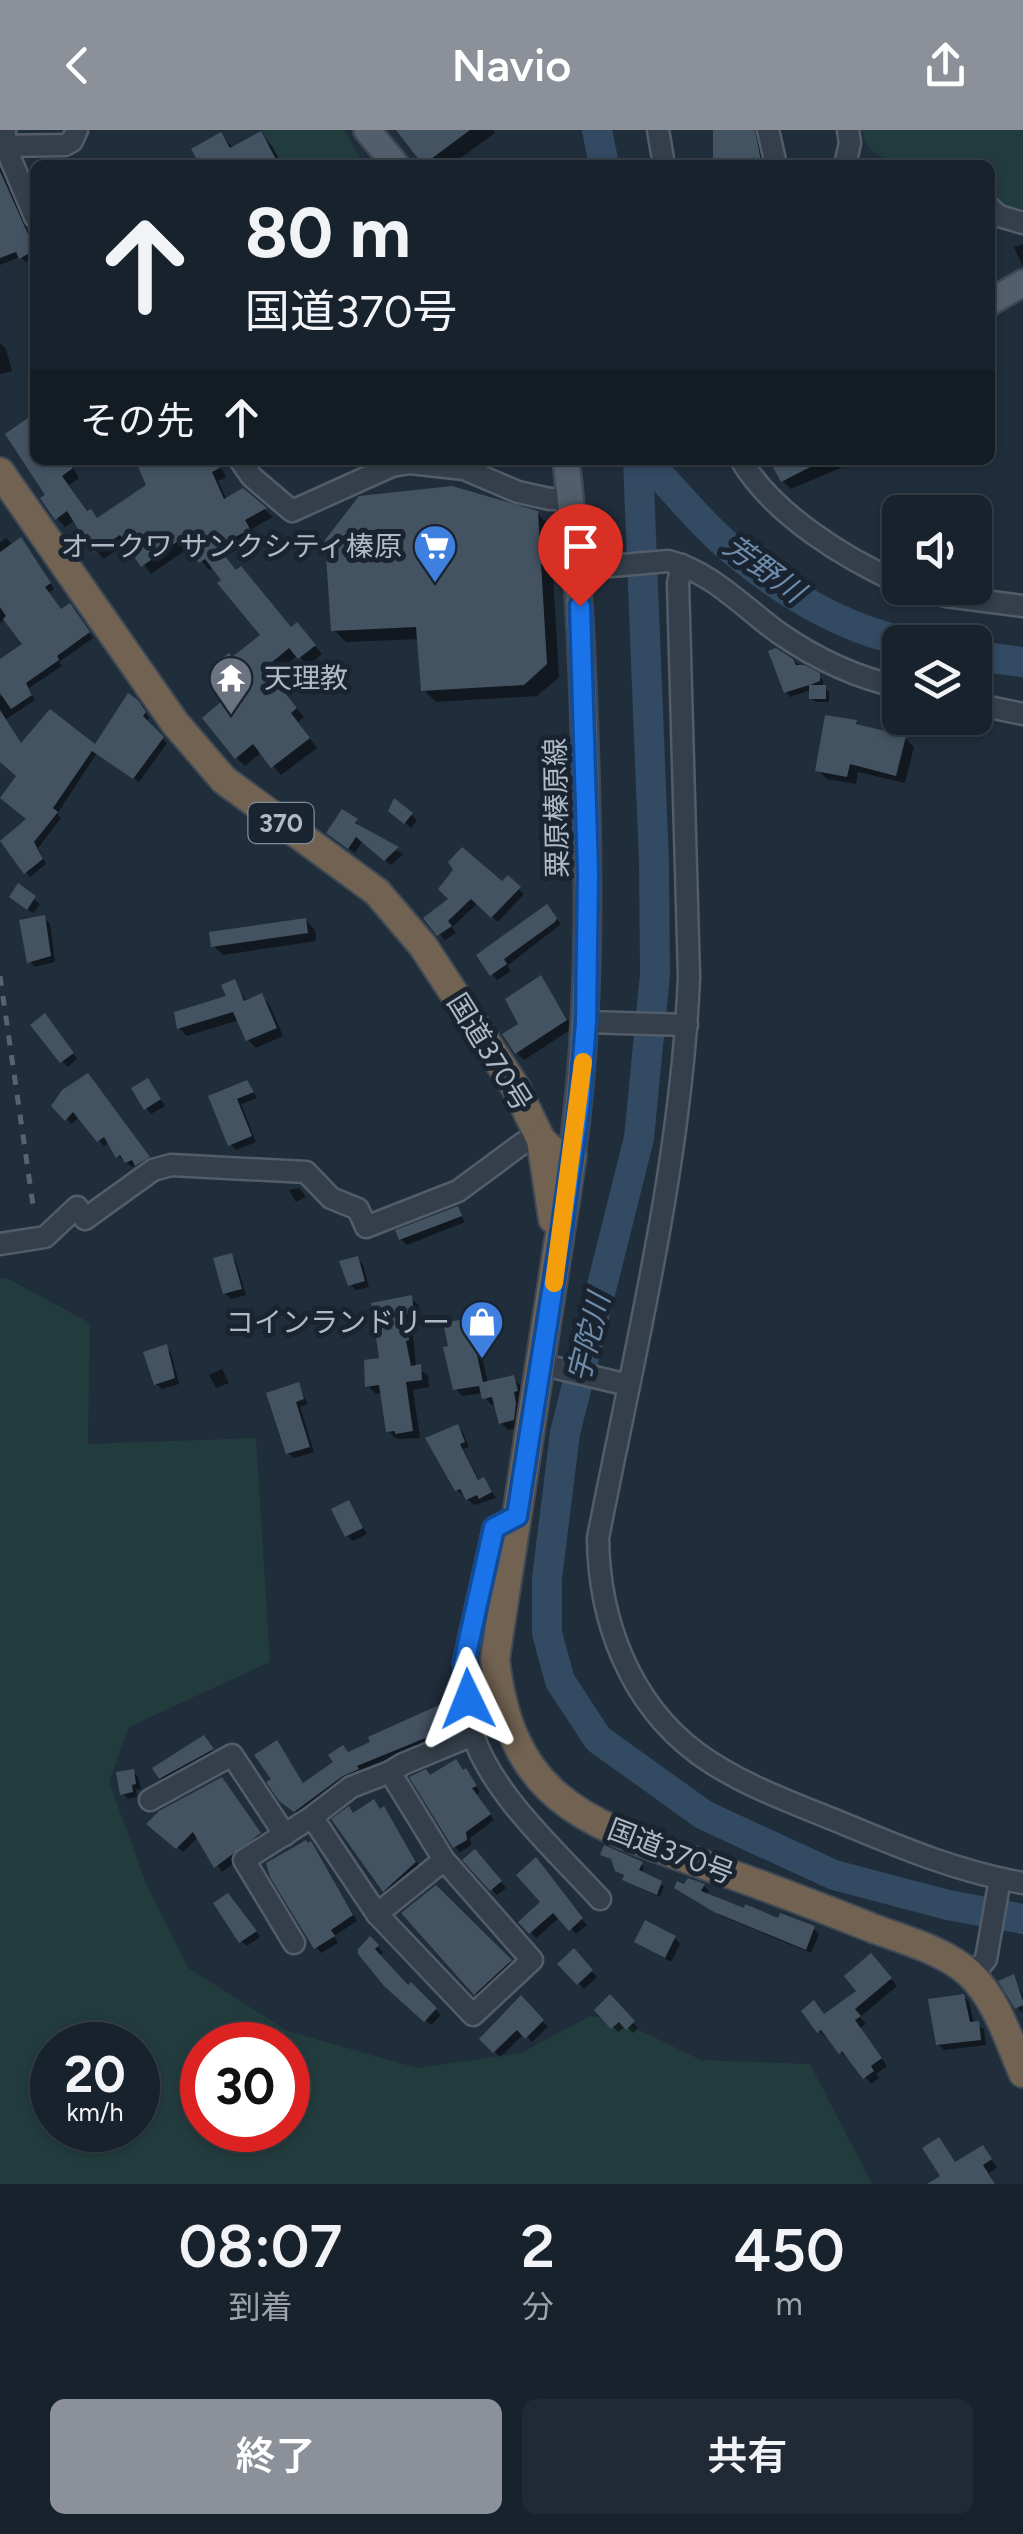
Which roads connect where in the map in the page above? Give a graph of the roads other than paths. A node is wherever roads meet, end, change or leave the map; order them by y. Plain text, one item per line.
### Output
1 (77, 130) edge
2 (367, 130) edge
3 (658, 130) edge
4 (768, 130) edge
5 (848, 130) edge
6 (3, 141) edge
7 (392, 160) edge
8 (663, 160) edge
9 (775, 160) edge
10 (846, 160) edge
11 (30, 205) edge
12 (995, 212) edge
13 (1023, 223) edge
14 (1023, 283) edge
15 (995, 296) edge
16 (244, 465) edge
17 (398, 465) edge
18 (428, 465) edge
19 (567, 465) edge
20 (746, 465) edge
21 (0, 472) edge
22 (571, 499) junction
23 (675, 563) junction
24 (577, 569) junction
25 (882, 574) edge
26 (992, 602) edge
27 (1023, 606) edge
28 (882, 681) edge
29 (992, 708) edge
30 (1023, 714) edge
31 (599, 1023) junction
32 (684, 1025) junction
33 (540, 1140) junction
34 (572, 1154) junction
35 (0, 1244) edge
36 (557, 1265) junction
37 (545, 1365) junction
38 (625, 1384) junction
39 (517, 1516) junction
40 (473, 1735) junction
41 (390, 1772) junction
42 (150, 1800) dead end
43 (312, 1817) junction
44 (285, 1835) junction
45 (444, 1860) junction
46 (1000, 1882) junction
47 (1023, 1884) edge
48 (600, 1899) dead end
49 (377, 1914) junction
50 (294, 1943) dead end
51 (979, 1965) junction
52 (1023, 2073) edge

1 - 6 street
2 - 7 main road
3 - 8 street
4 - 9 street
5 - 10 street
6 - 11 street
12 - 13 street
14 - 15 main road
16 - 17 street
18 - 22 street
19 - 22 main road, 粟原榛原線
20 - 25 street
21 - 33 highway, 国道370号 / 370
22 - 24 main road, 粟原榛原線
23 - 24 street
23 - 28 street
23 - 32 street
24 - 31 main road, 粟原榛原線
26 - 27 street
29 - 30 street
31 - 32 street
31 - 34 main road, 粟原榛原線
32 - 38 street
33 - 34 highway, 国道370号
33 - 35 street
33 - 36 highway
34 - 36 highway, 国道370号
36 - 37 highway, 国道370号
37 - 38 street
37 - 39 highway, 国道370号
38 - 46 street
39 - 40 street
39 - 51 highway, 国道370号
40 - 41 street
40 - 48 street
41 - 43 street
41 - 45 street
42 - 44 street
43 - 44 street
43 - 49 street
44 - 50 street
45 - 49 street
45 - 49 street
46 - 47 street
46 - 51 street
51 - 52 highway, 国道370号

